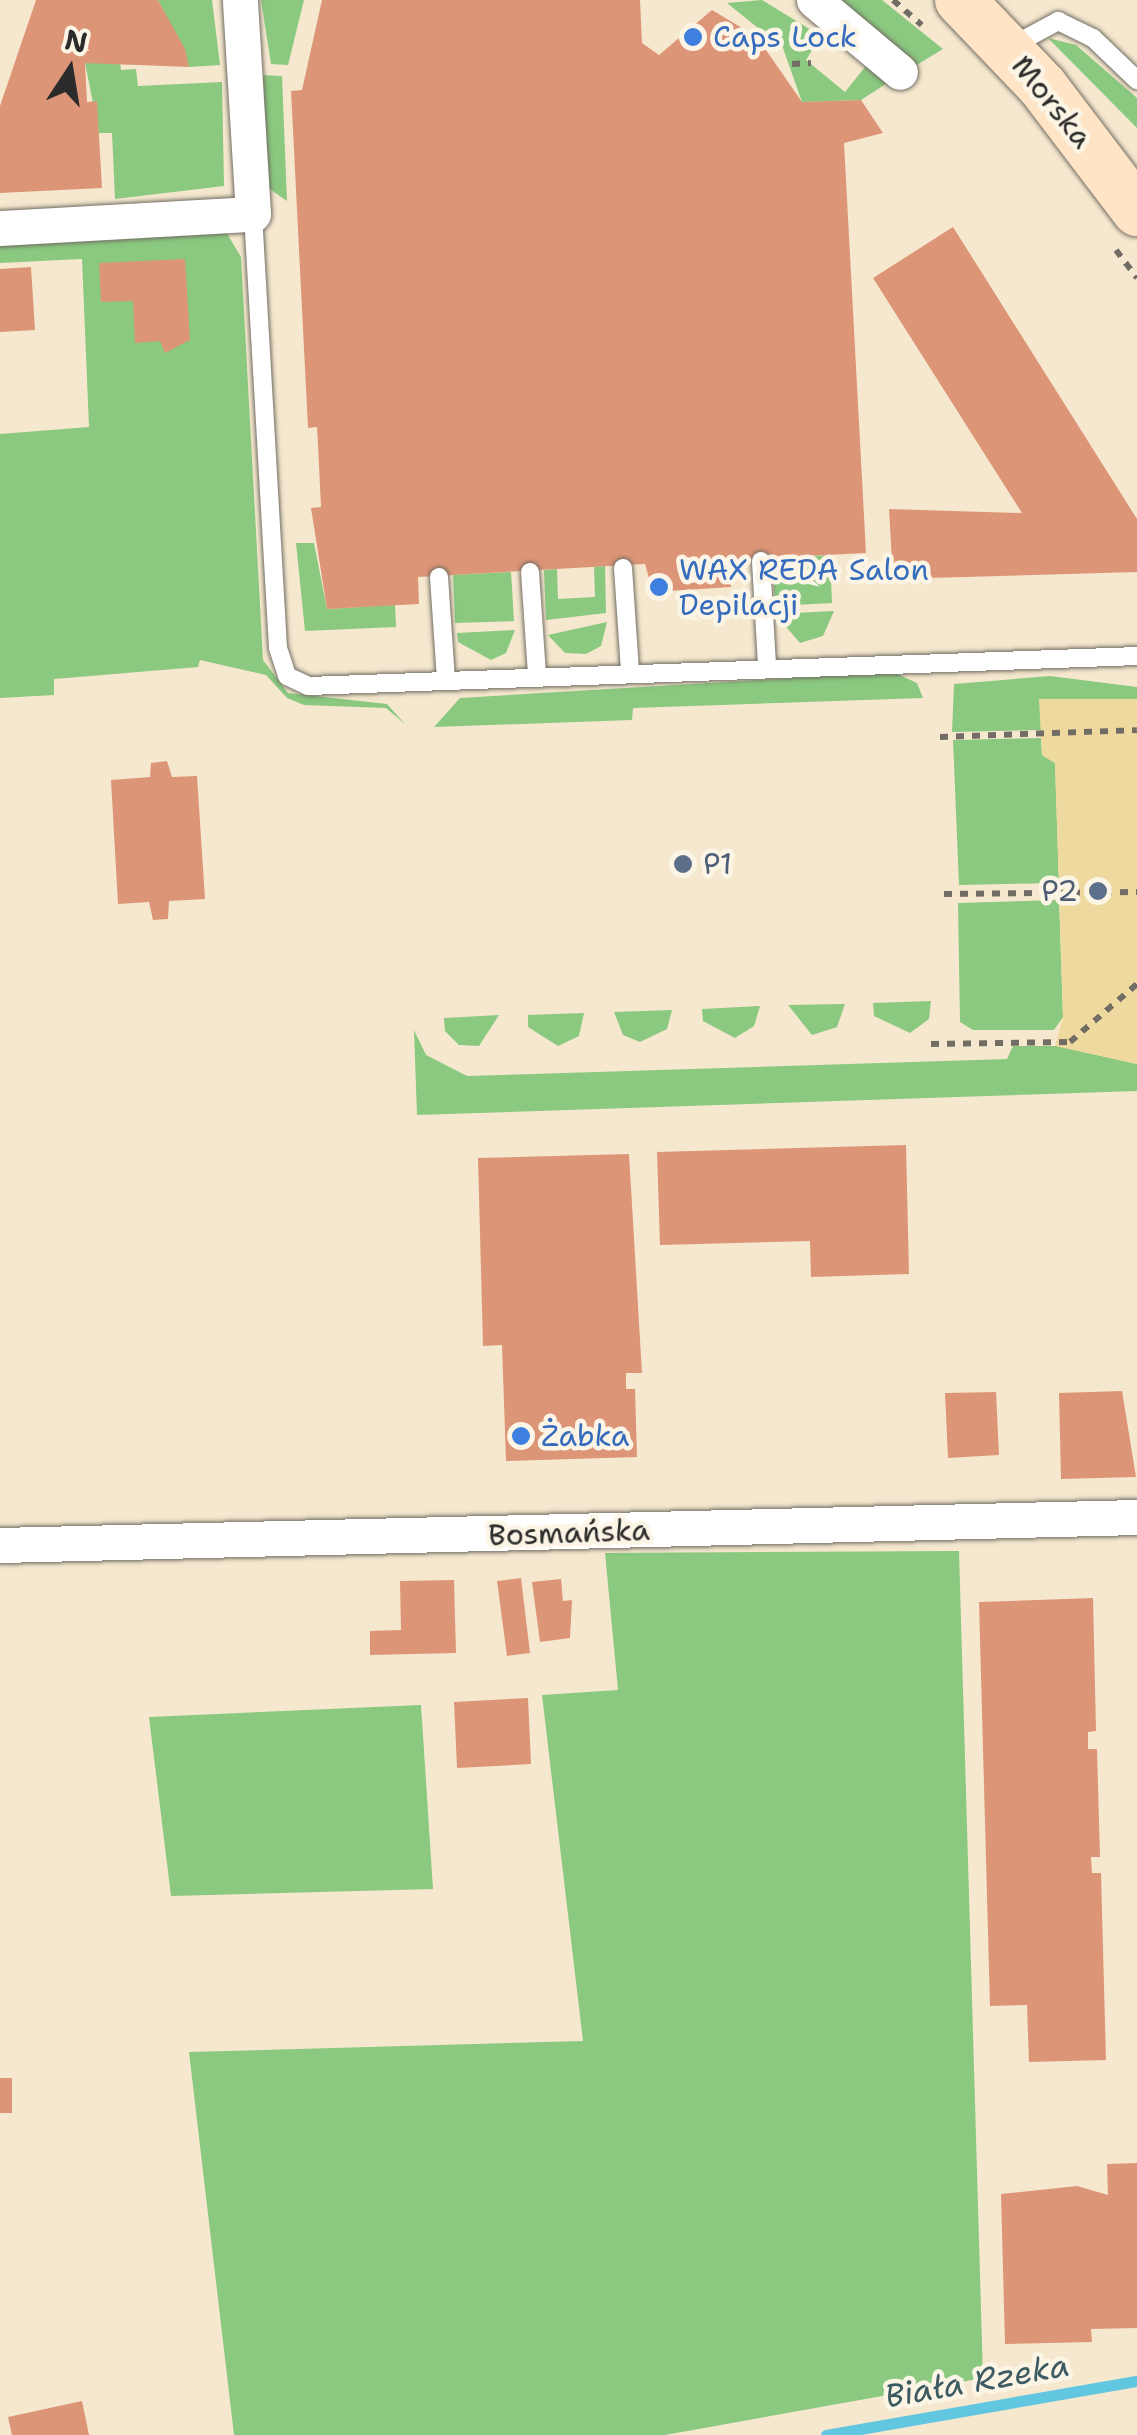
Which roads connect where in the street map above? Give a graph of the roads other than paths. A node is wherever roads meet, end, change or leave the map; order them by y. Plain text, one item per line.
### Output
1 (240, 0) edge
2 (814, 0) edge
3 (960, 0) edge
4 (1009, 48) junction
5 (900, 72) dead end
6 (1137, 80) edge
7 (1137, 211) edge
8 (252, 214) junction
9 (0, 228) edge
10 (760, 560) dead end
11 (622, 568) dead end
12 (530, 572) dead end
13 (439, 577) dead end
14 (1137, 656) edge
15 (767, 666) junction
16 (630, 672) junction
17 (537, 676) junction
18 (446, 680) junction
19 (1137, 1517) edge
20 (0, 1545) edge

1 - 8 street
2 - 5 street
3 - 4 main road, Morska
4 - 6 lane
4 - 7 main road, Morska
8 - 9 street
8 - 18 lane
10 - 15 lane
11 - 16 lane
12 - 17 lane
13 - 18 lane
14 - 15 lane
15 - 16 lane
16 - 17 lane
17 - 18 lane
19 - 20 street, Bosmańska

